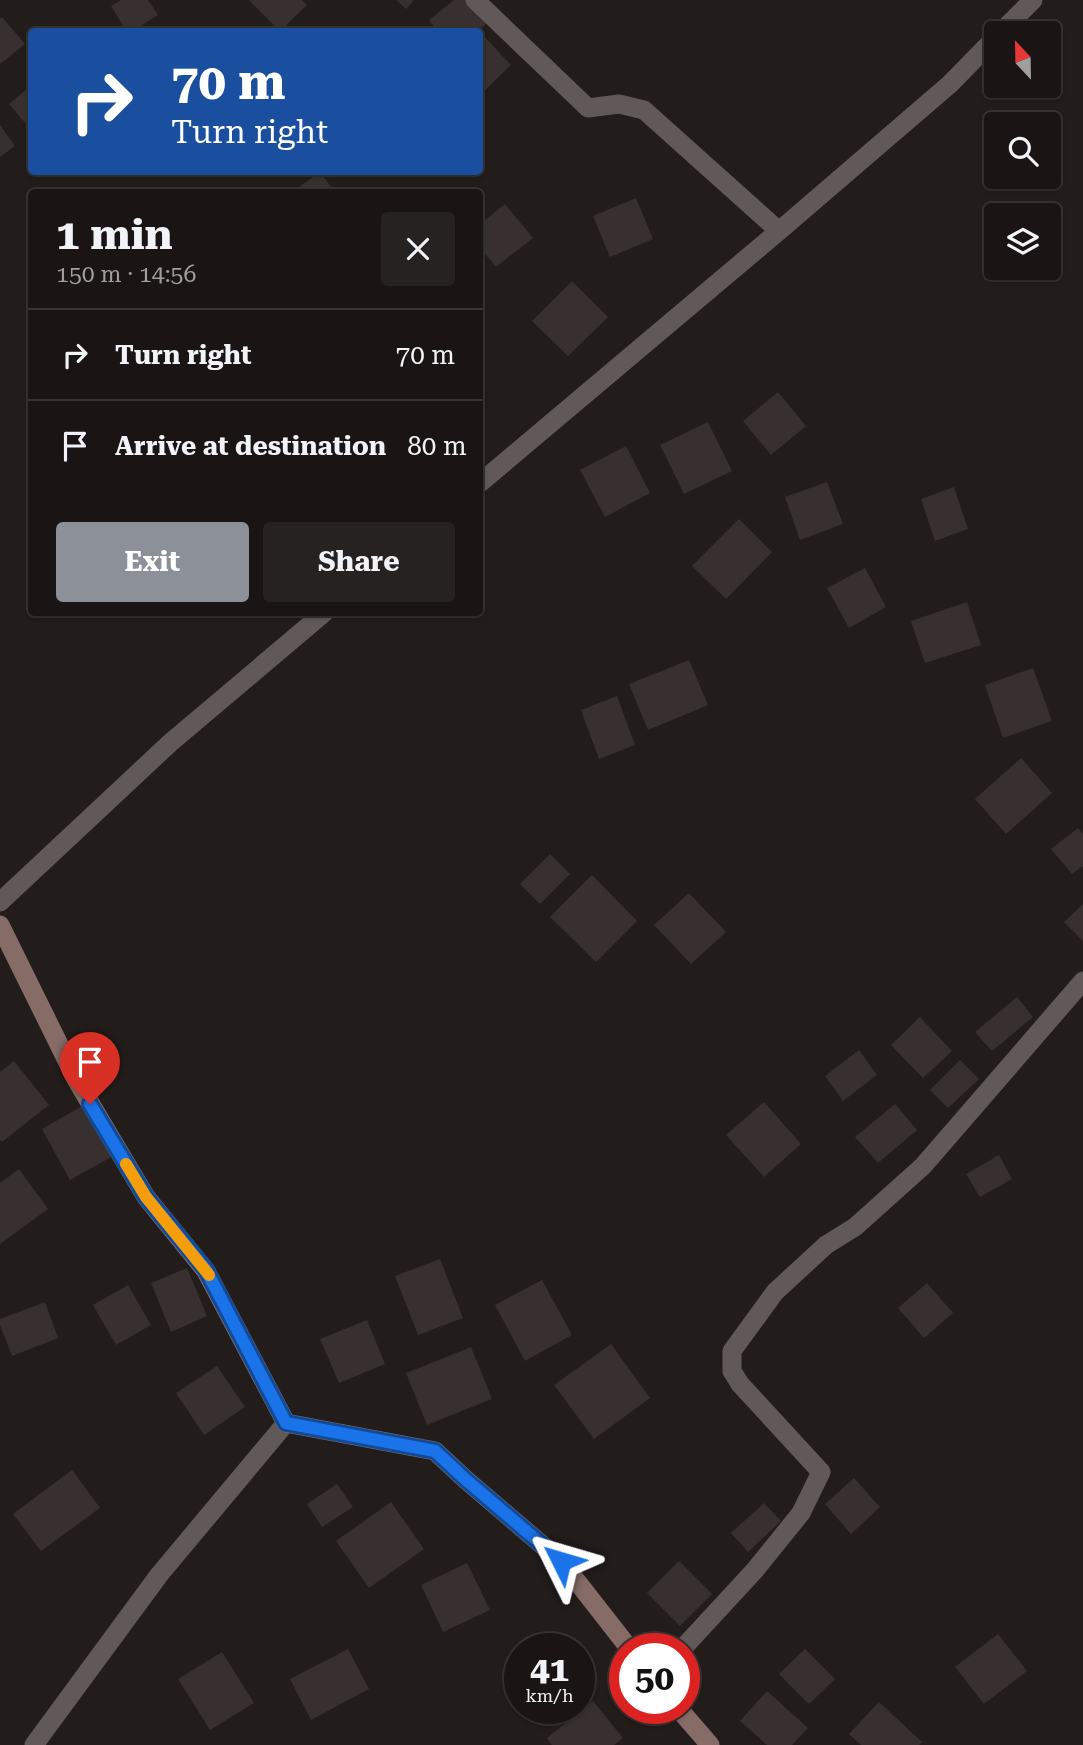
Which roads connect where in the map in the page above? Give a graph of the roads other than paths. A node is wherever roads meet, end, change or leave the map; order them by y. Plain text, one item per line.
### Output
1 (475, 0) edge
2 (1033, 0) edge
3 (1012, 21) edge
4 (984, 49) edge
5 (779, 231) junction
6 (483, 480) edge
7 (320, 616) edge
8 (0, 902) edge
9 (0, 925) edge
10 (1083, 981) edge
11 (286, 1423) junction
12 (617, 1633) edge
13 (697, 1633) edge
14 (692, 1724) edge
15 (34, 1745) edge
16 (710, 1745) edge

1 - 5 street
2 - 3 street
4 - 5 street
5 - 6 street
7 - 8 street
9 - 11 main road
10 - 13 street
11 - 12 main road
11 - 15 street
14 - 16 main road

